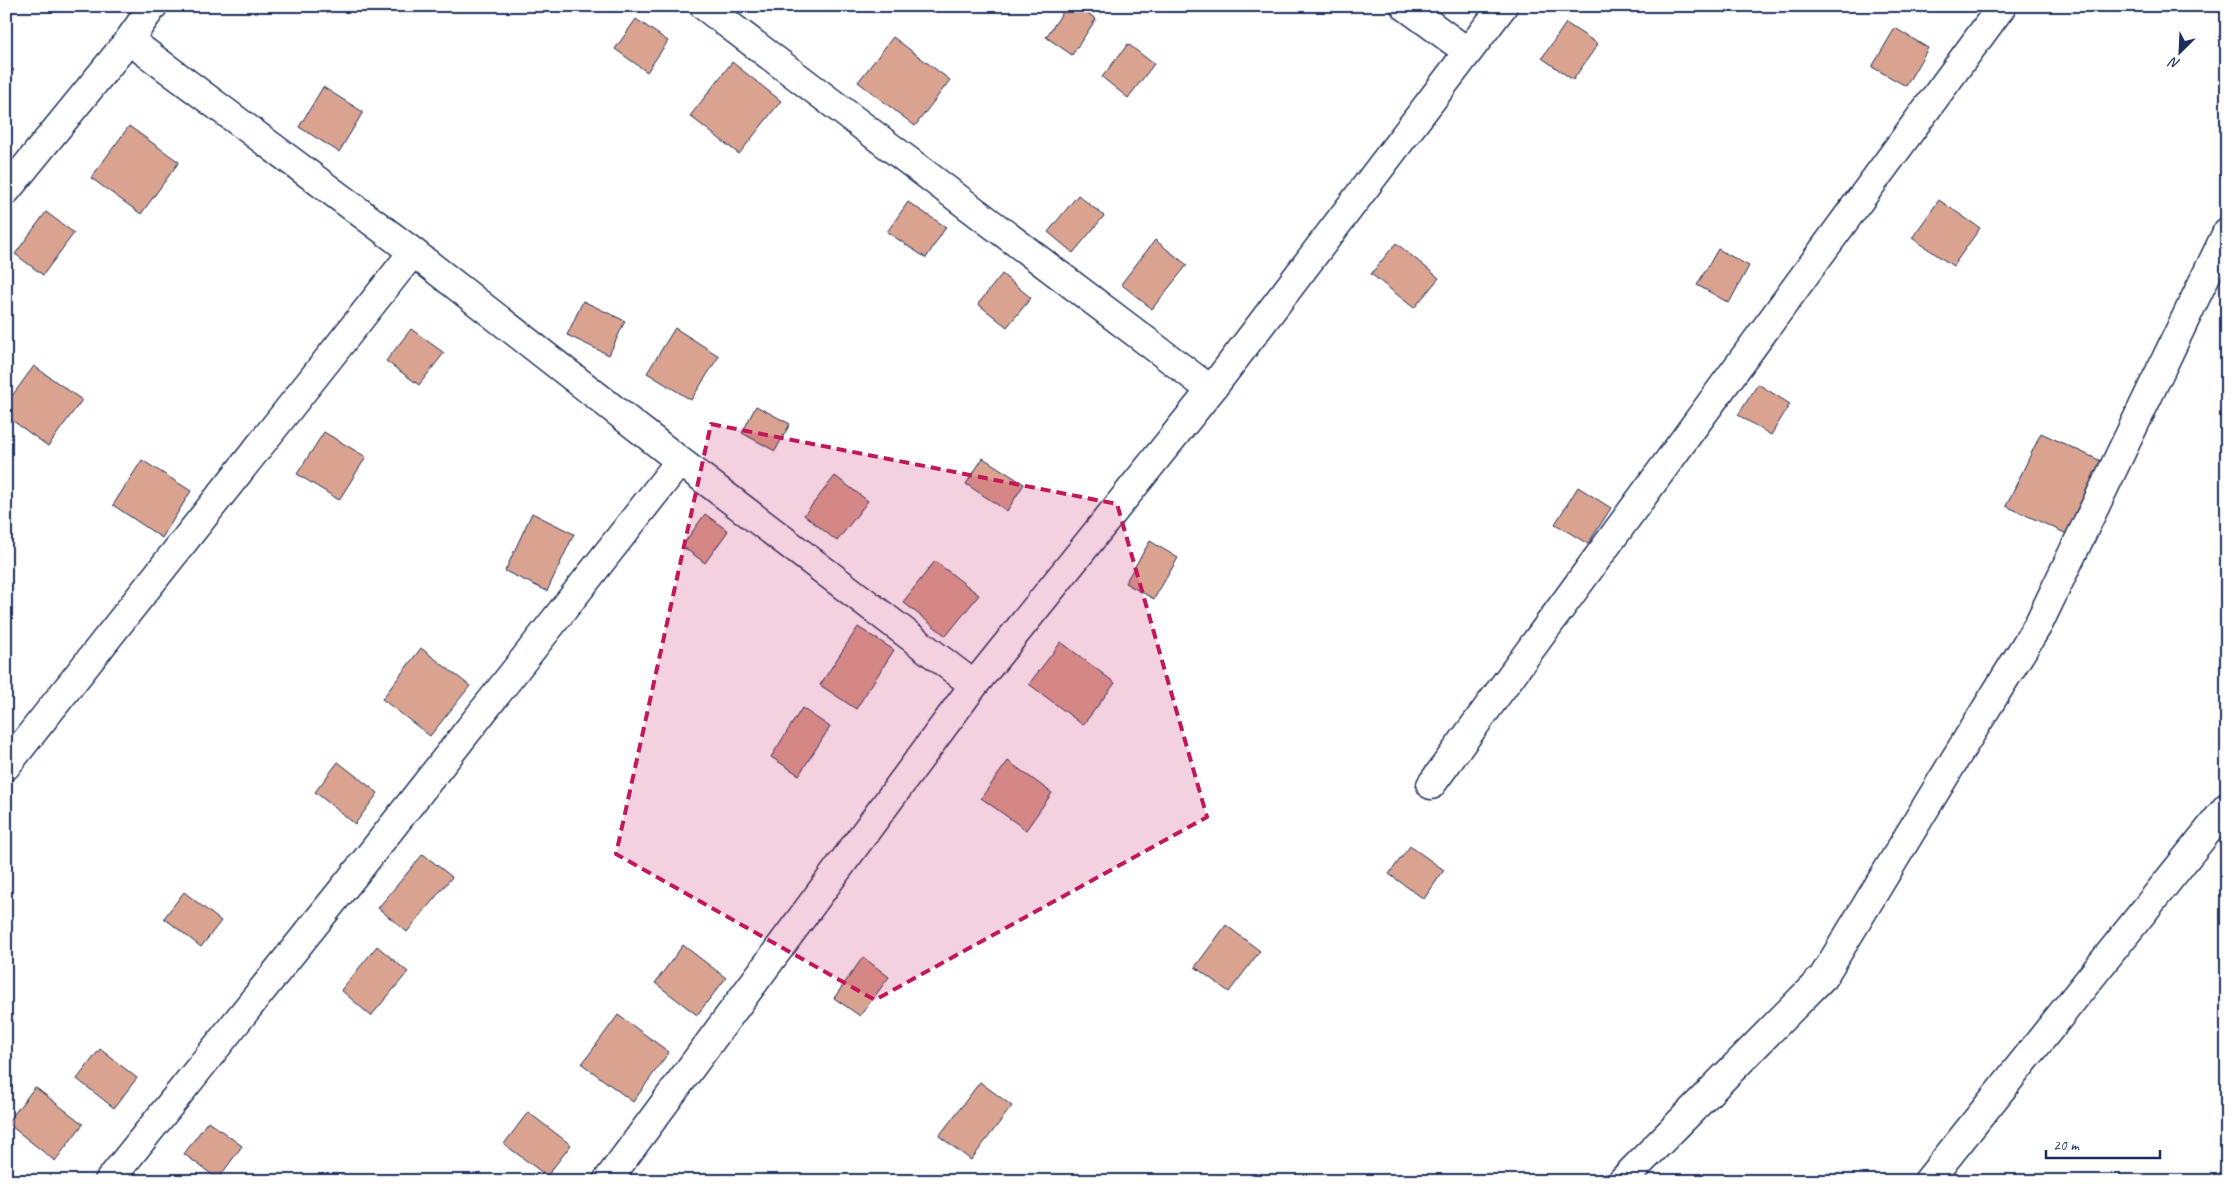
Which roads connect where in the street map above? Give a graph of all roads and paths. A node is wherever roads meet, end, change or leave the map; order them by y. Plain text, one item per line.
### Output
1 (153, 6) edge
2 (704, 6) edge
3 (1405, 6) edge
4 (1503, 6) edge
5 (2002, 6) edge
6 (129, 40) junction
7 (1468, 52) junction
8 (6, 191) edge
9 (2227, 232) edge
10 (414, 252) junction
11 (1210, 390) junction
12 (680, 461) junction
13 (974, 685) junction
14 (6, 766) edge
15 (1431, 786) dead end
16 (2227, 807) edge
17 (109, 1181) edge
18 (606, 1181) edge
19 (1622, 1181) edge
20 (1928, 1181) edge

1 - 6 street
2 - 11 street
3 - 7 street
4 - 7 street
5 - 15 street
6 - 8 street
6 - 10 street
7 - 11 street
9 - 19 street
10 - 12 street
10 - 14 street
11 - 13 street
12 - 13 street
12 - 17 street
13 - 18 street
16 - 20 street

